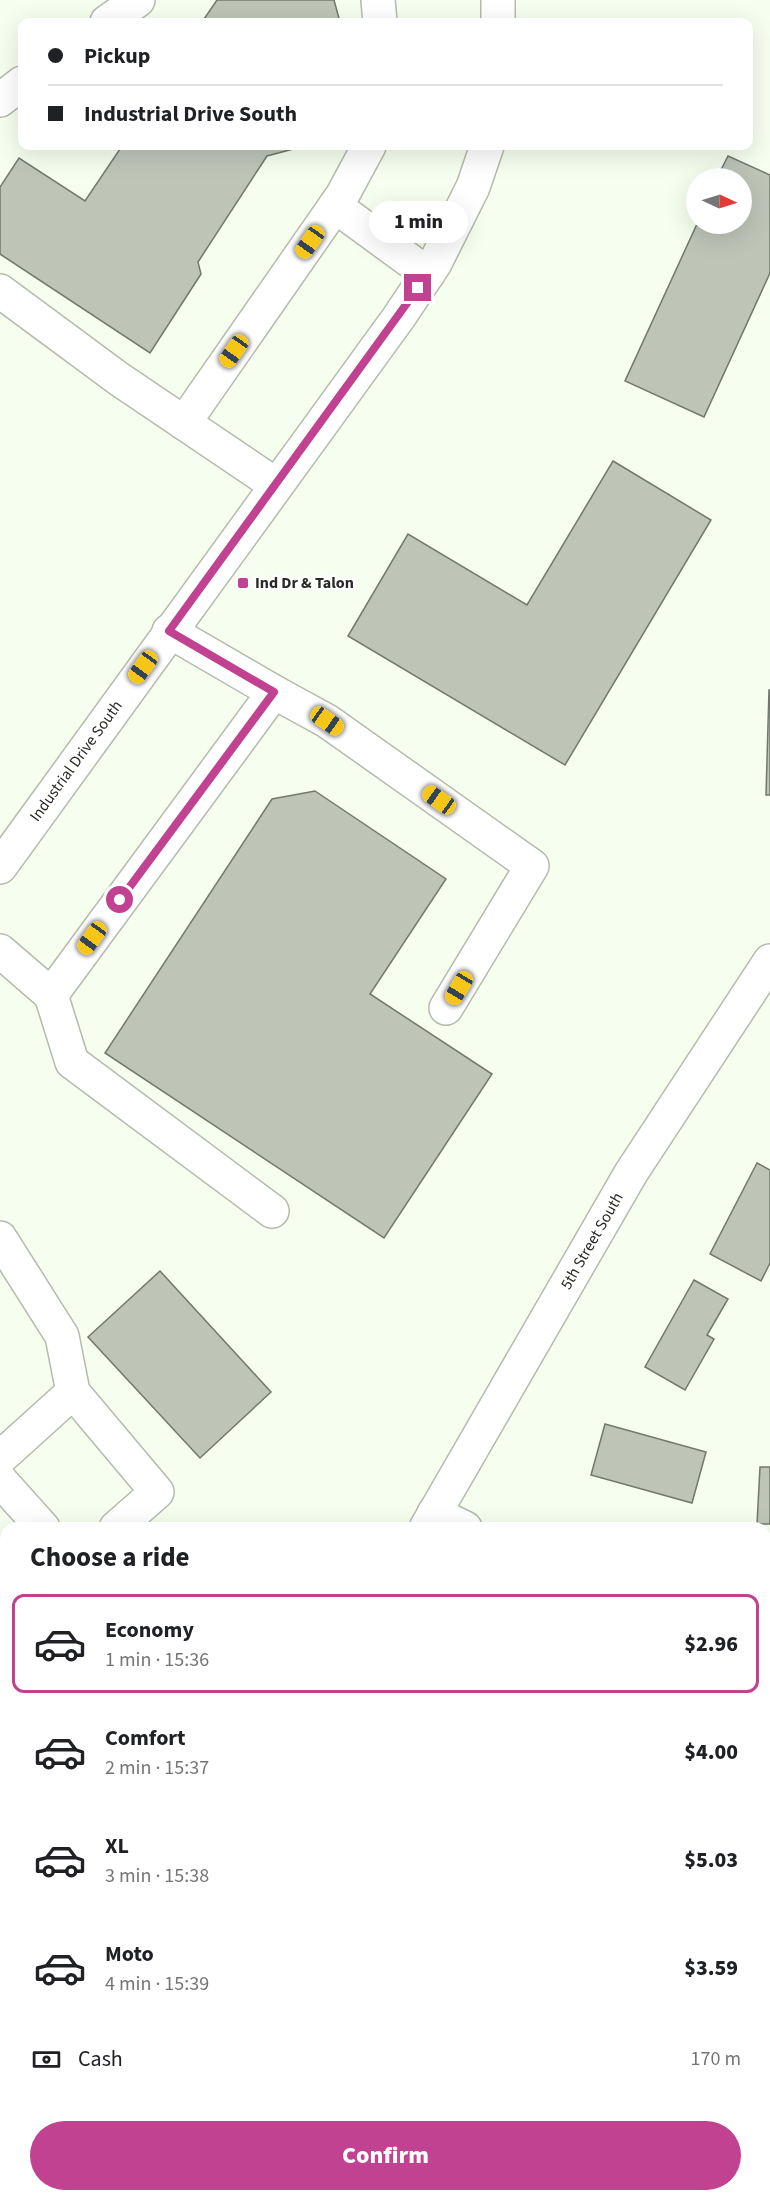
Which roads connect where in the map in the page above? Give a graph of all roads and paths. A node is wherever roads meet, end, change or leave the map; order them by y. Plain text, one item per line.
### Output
1 (138, 0) edge
2 (378, 0) edge
3 (498, 0) edge
4 (113, 18) edge
5 (380, 18) edge
6 (498, 18) edge
7 (18, 86) edge
8 (0, 99) edge
9 (367, 150) edge
10 (487, 150) edge
11 (335, 206) junction
12 (428, 274) junction
13 (0, 291) edge
14 (184, 423) junction
15 (276, 485) junction
16 (169, 631) junction
17 (274, 692) junction
18 (0, 867) edge
19 (0, 951) edge
20 (770, 961) edge
21 (51, 995) junction
22 (446, 1008) dead end
23 (272, 1212) dead end
24 (0, 1238) edge
25 (73, 1392) junction
26 (0, 1458) edge
27 (0, 1480) edge
28 (430, 1521) edge
29 (38, 1522) edge
30 (123, 1522) edge

1 - 4 street
2 - 5 street
3 - 6 street
7 - 8 street
9 - 11 street
10 - 12 street, Industrial Drive South
11 - 12 street
11 - 14 street
12 - 15 street, Industrial Drive South
13 - 14 street
14 - 15 street
15 - 16 street, Industrial Drive South
16 - 17 street
16 - 18 street, Industrial Drive South
17 - 21 street
17 - 22 street
19 - 21 street
20 - 28 street, 5th Street South
21 - 23 street
24 - 25 street
25 - 26 street
25 - 30 street
27 - 29 street

